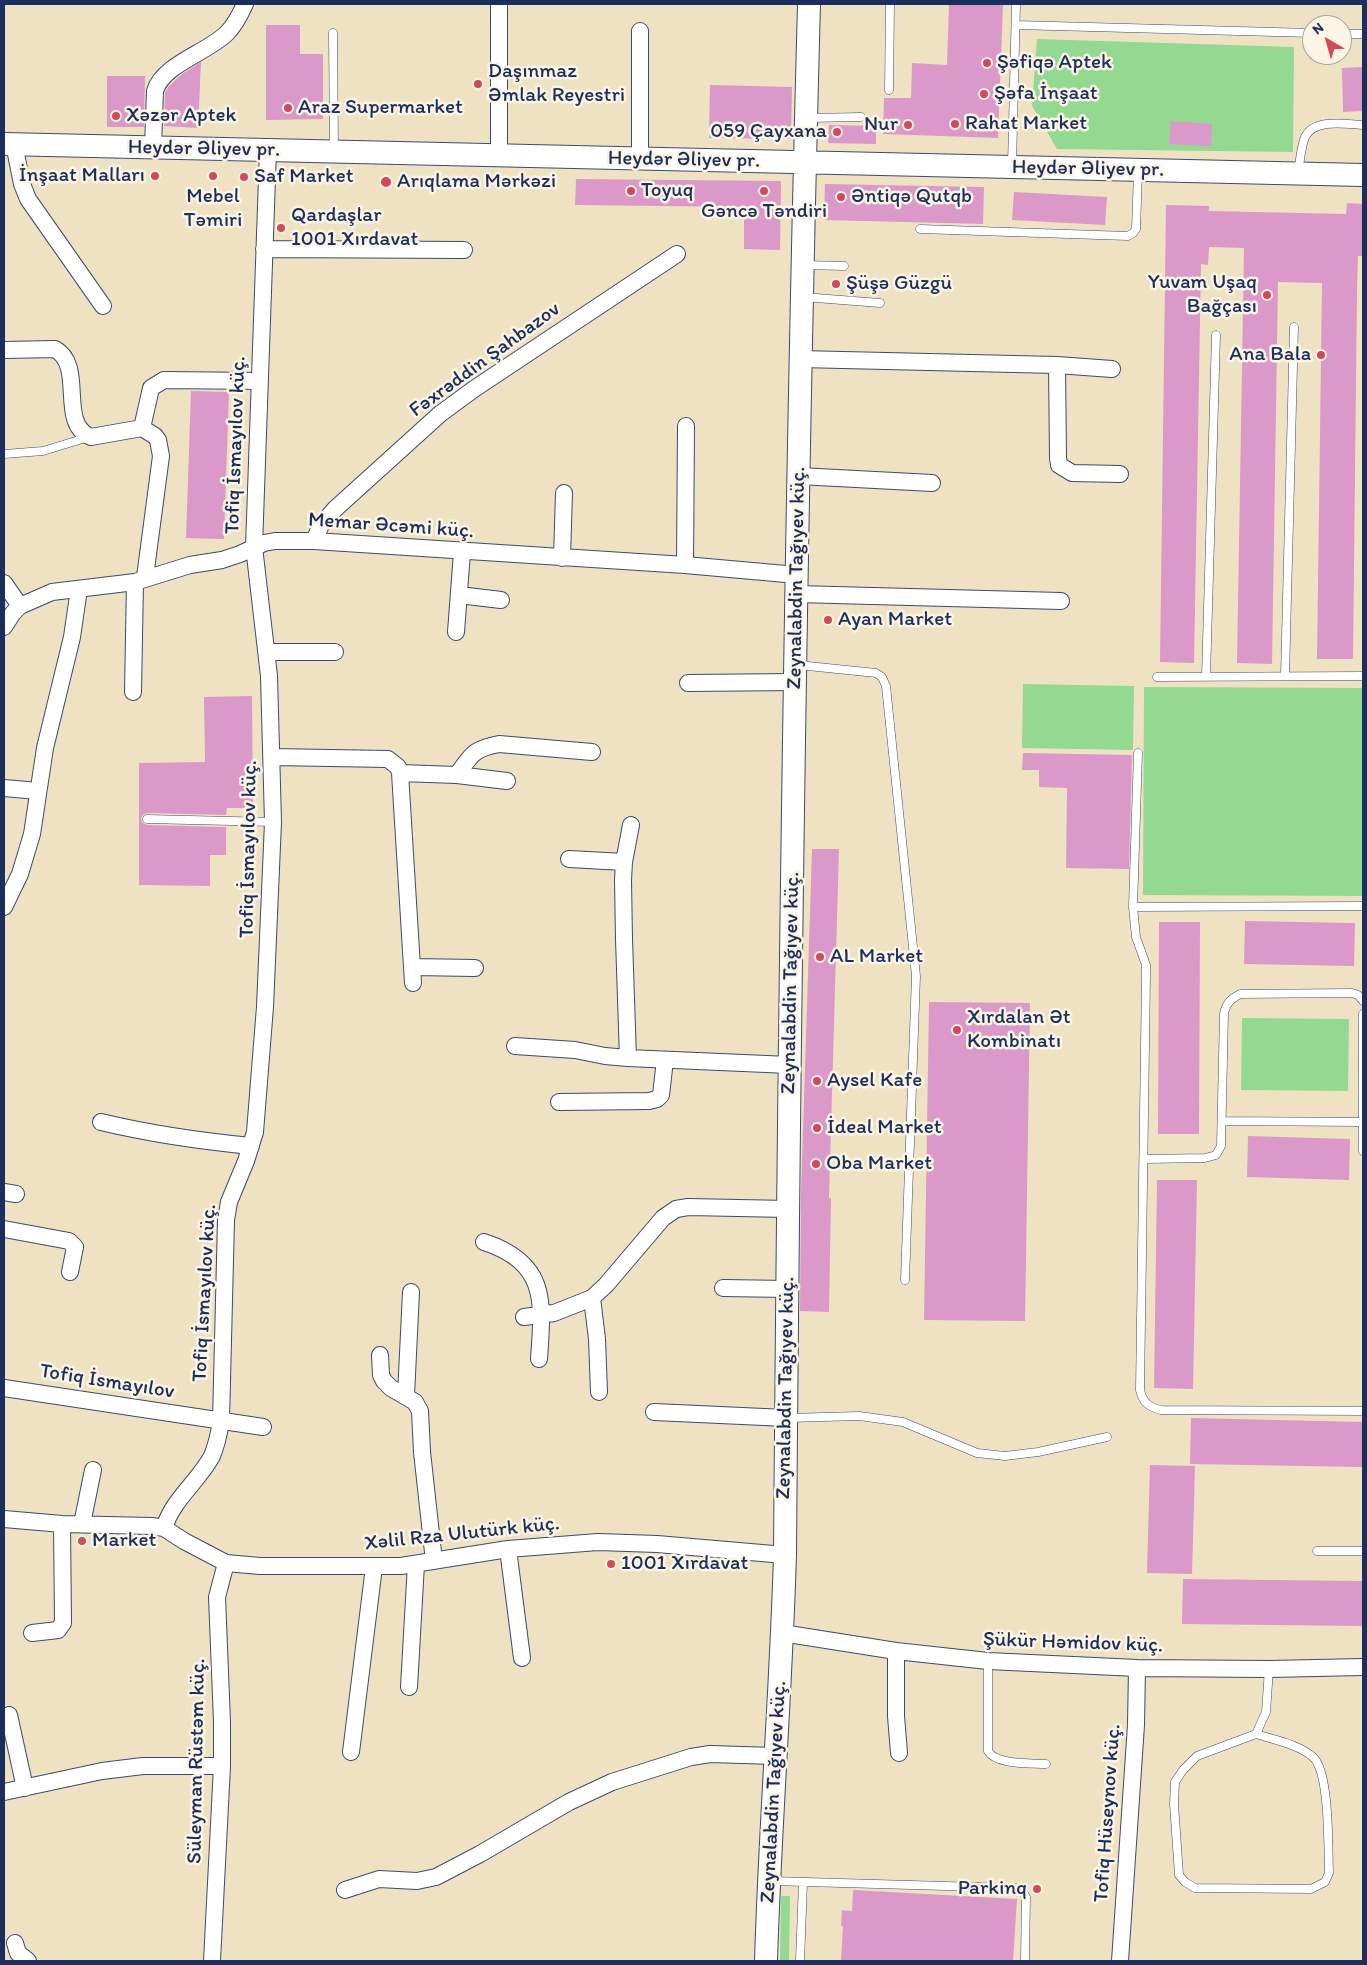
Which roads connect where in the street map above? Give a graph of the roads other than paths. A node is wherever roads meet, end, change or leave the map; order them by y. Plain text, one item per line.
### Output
1 (245, 4) edge
2 (499, 4) edge
3 (809, 4) edge
4 (890, 4) edge
5 (1016, 4) edge
6 (1016, 25) junction
7 (640, 31) dead end
8 (333, 33) dead end
9 (1302, 33) edge
10 (888, 90) dead end
11 (861, 117) dead end
12 (806, 118) junction
13 (1363, 124) edge
14 (9, 144) edge
15 (153, 148) junction
16 (268, 150) junction
17 (334, 152) junction
18 (499, 155) junction
19 (640, 159) junction
20 (804, 162) junction
21 (1012, 167) junction
22 (1138, 170) junction
23 (1298, 174) junction
24 (1363, 175) edge
25 (920, 229) dead end
26 (264, 249) junction
27 (464, 250) dead end
28 (677, 254) dead end
29 (802, 265) junction
30 (844, 266) dead end
31 (801, 297) junction
32 (880, 303) dead end
33 (103, 306) dead end
34 (1294, 327) dead end
35 (1216, 336) dead end
36 (4, 350) edge
37 (800, 359) junction
38 (1057, 365) junction
39 (1112, 368) dead end
40 (260, 381) junction
41 (686, 426) dead end
42 (142, 428) junction
43 (91, 436) junction
44 (4, 454) edge
45 (1120, 474) dead end
46 (799, 476) junction
47 (932, 483) dead end
48 (564, 493) dead end
49 (314, 541) junction
50 (254, 547) junction
51 (462, 552) junction
52 (562, 558) junction
53 (685, 564) junction
54 (140, 580) junction
55 (4, 583) edge
56 (797, 585) junction
57 (79, 589) junction
58 (459, 595) junction
59 (501, 600) dead end
60 (1060, 601) dead end
61 (20, 606) junction
62 (4, 627) edge
63 (456, 632) dead end
64 (268, 652) junction
65 (335, 652) dead end
66 (796, 673) junction
67 (1285, 676) junction
68 (1363, 676) edge
69 (1206, 677) junction
70 (1157, 678) dead end
71 (688, 683) dead end
72 (133, 692) dead end
73 (592, 752) dead end
74 (1138, 753) dead end
75 (272, 757) junction
76 (400, 773) junction
77 (457, 775) junction
78 (507, 780) dead end
79 (4, 788) edge
80 (38, 791) junction
81 (147, 819) dead end
82 (273, 822) junction
83 (631, 826) dead end
84 (569, 859) dead end
85 (624, 862) junction
86 (1363, 906) edge
87 (4, 907) edge
88 (1133, 907) junction
89 (475, 968) dead end
90 (1363, 1001) edge
91 (1363, 1014) edge
92 (515, 1046) dead end
93 (628, 1058) junction
94 (665, 1060) junction
95 (789, 1065) junction
96 (559, 1102) dead end
97 (1223, 1121) junction
98 (101, 1122) dead end
99 (1362, 1122) edge
100 (251, 1146) junction
101 (1363, 1151) edge
102 (1144, 1159) junction
103 (788, 1210) junction
104 (4, 1229) edge
105 (484, 1242) dead end
106 (70, 1272) dead end
107 (905, 1280) dead end
108 (722, 1288) dead end
109 (787, 1289) junction
110 (411, 1292) dead end
111 (592, 1298) junction
112 (542, 1314) junction
113 (524, 1317) dead end
114 (380, 1354) dead end
115 (539, 1359) dead end
116 (4, 1388) edge
117 (600, 1392) dead end
118 (406, 1395) junction
119 (1363, 1411) edge
120 (654, 1412) dead end
121 (786, 1418) junction
122 (222, 1421) junction
123 (263, 1427) dead end
124 (1107, 1437) dead end
125 (93, 1470) dead end
126 (4, 1519) edge
127 (62, 1524) junction
128 (82, 1524) junction
129 (164, 1528) junction
130 (508, 1549) junction
131 (1318, 1551) dead end
132 (1363, 1551) edge
133 (784, 1555) junction
134 (434, 1561) junction
135 (226, 1563) junction
136 (416, 1564) junction
137 (374, 1567) junction
138 (32, 1633) dead end
139 (782, 1633) junction
140 (896, 1651) junction
141 (522, 1658) dead end
142 (988, 1661) junction
143 (1363, 1667) edge
144 (1137, 1668) junction
145 (1269, 1669) junction
146 (409, 1687) dead end
147 (8, 1715) dead end
148 (1256, 1734) junction
149 (351, 1752) dead end
150 (898, 1753) dead end
151 (775, 1756) junction
152 (1046, 1764) dead end
153 (222, 1766) junction
154 (25, 1788) junction
155 (4, 1792) edge
156 (768, 1880) junction
157 (803, 1882) junction
158 (345, 1890) dead end
159 (14, 1943) dead end
160 (28, 1961) edge
161 (212, 1961) edge
162 (766, 1961) edge
163 (800, 1961) edge
164 (1025, 1961) edge
165 (1120, 1961) edge

1 - 15 street
2 - 18 street
3 - 12 street, Zeynalabdin Tağıyev küç.
4 - 10 lane
5 - 6 lane
6 - 9 lane
6 - 21 lane
7 - 19 street
8 - 17 lane
11 - 12 lane
12 - 20 street, Zeynalabdin Tağıyev küç.
13 - 23 lane
14 - 15 street, Heydər Əliyev pr.
14 - 33 street
15 - 16 street, Heydər Əliyev pr.
16 - 17 street, Heydər Əliyev pr.
16 - 26 street, Tofiq İsmayılov küç.
17 - 18 street, Heydər Əliyev pr.
18 - 19 street, Heydər Əliyev pr.
19 - 20 street, Heydər Əliyev pr.
20 - 21 street, Heydər Əliyev pr.
20 - 29 street, Zeynalabdin Tağıyev küç.
21 - 22 street, Heydər Əliyev pr.
22 - 23 street, Heydər Əliyev pr.
22 - 25 lane
23 - 24 street, Heydər Əliyev pr.
26 - 27 street
26 - 40 street, Tofiq İsmayılov küç.
28 - 49 street, Fəxrəddin Şahbazov
29 - 30 lane
29 - 31 street, Zeynalabdin Tağıyev küç.
31 - 32 lane
31 - 37 street, Zeynalabdin Tağıyev küç.
34 - 67 lane
35 - 69 lane
36 - 43 street
37 - 38 street
37 - 46 street, Zeynalabdin Tağıyev küç.
38 - 39 street
38 - 45 street
40 - 42 street
40 - 50 street, Tofiq İsmayılov küç.
41 - 53 street
42 - 43 street
42 - 54 street
43 - 44 lane
46 - 47 street
46 - 56 street, Zeynalabdin Tağıyev küç.
48 - 52 street
49 - 50 street, Memar Əcəmi küç.
49 - 51 street, Memar Əcəmi küç.
50 - 54 street, Memar Əcəmi küç.
50 - 64 street, Tofiq İsmayılov küç.
51 - 52 street, Memar Əcəmi küç.
51 - 58 street
52 - 53 street, Memar Əcəmi küç.
53 - 56 street, Memar Əcəmi küç.
54 - 57 street, Memar Əcəmi küç.
54 - 72 street
55 - 61 street
56 - 60 street, Memar Əcəmi küç.
56 - 66 street, Zeynalabdin Tağıyev küç.
57 - 61 street, Memar Əcəmi küç.
57 - 80 street
58 - 59 street
58 - 63 street
61 - 62 street, Memar Əcəmi küç.
64 - 65 street
64 - 75 street, Tofiq İsmayılov küç.
66 - 71 street
66 - 95 street, Zeynalabdin Tağıyev küç.
66 - 107 lane
67 - 68 lane
67 - 69 lane
69 - 70 lane
73 - 77 street
74 - 88 lane
75 - 76 street
75 - 82 street, Tofiq İsmayılov küç.
76 - 77 street
76 - 89 street
77 - 78 street
79 - 80 street
80 - 87 street
81 - 82 lane
82 - 100 street, Tofiq İsmayılov küç.
83 - 85 street
84 - 85 street
85 - 93 street
86 - 88 lane
88 - 102 lane
90 - 97 lane
91 - 99 lane
92 - 93 street
93 - 94 street
94 - 95 street
94 - 96 street
95 - 103 street, Zeynalabdin Tağıyev küç.
97 - 99 lane
97 - 102 lane
98 - 100 street
99 - 101 lane
100 - 122 street, Tofiq İsmayılov küç.
102 - 119 lane
103 - 109 street, Zeynalabdin Tağıyev küç.
103 - 111 street
104 - 106 street
105 - 112 street
108 - 109 street
109 - 121 street, Zeynalabdin Tağıyev küç.
110 - 118 street
111 - 112 street
111 - 117 street
112 - 113 street
112 - 115 street
114 - 118 street
116 - 122 street, Tofiq İsmayılov
118 - 134 street
120 - 121 street
121 - 124 lane
121 - 133 street, Zeynalabdin Tağıyev küç.
122 - 123 street, Tofiq İsmayılov
122 - 129 street, Tofiq İsmayılov küç.
125 - 128 street
126 - 127 street, Xəlil Rza Ulutürk küç.
127 - 128 street, Xəlil Rza Ulutürk küç.
127 - 138 street
128 - 129 street, Xəlil Rza Ulutürk küç.
129 - 135 street, Xəlil Rza Ulutürk küç.
130 - 133 street, Xəlil Rza Ulutürk küç.
130 - 134 street, Xəlil Rza Ulutürk küç.
130 - 141 street
131 - 132 lane
133 - 139 street, Zeynalabdin Tağıyev küç.
134 - 136 street, Xəlil Rza Ulutürk küç.
135 - 137 street, Xəlil Rza Ulutürk küç.
135 - 153 street, Süleyman Rüstəm küç.
136 - 137 street, Xəlil Rza Ulutürk küç.
136 - 146 street
137 - 149 street
139 - 140 street, Şükür Həmidov küç.
139 - 151 street, Zeynalabdin Tağıyev küç.
140 - 142 street, Şükür Həmidov küç.
140 - 150 street
142 - 144 street, Şükür Həmidov küç.
142 - 152 lane
143 - 145 street, Şükür Həmidov küç.
144 - 145 street, Şükür Həmidov küç.
144 - 165 street, Tofiq Hüseynov küç.
145 - 148 lane
147 - 154 street
148 - 148 lane
151 - 156 street, Zeynalabdin Tağıyev küç.
151 - 158 street
153 - 154 street
153 - 161 street, Süleyman Rüstəm küç.
154 - 155 street
156 - 157 lane
156 - 162 street, Zeynalabdin Tağıyev küç.
157 - 163 lane
157 - 164 lane
159 - 160 street

